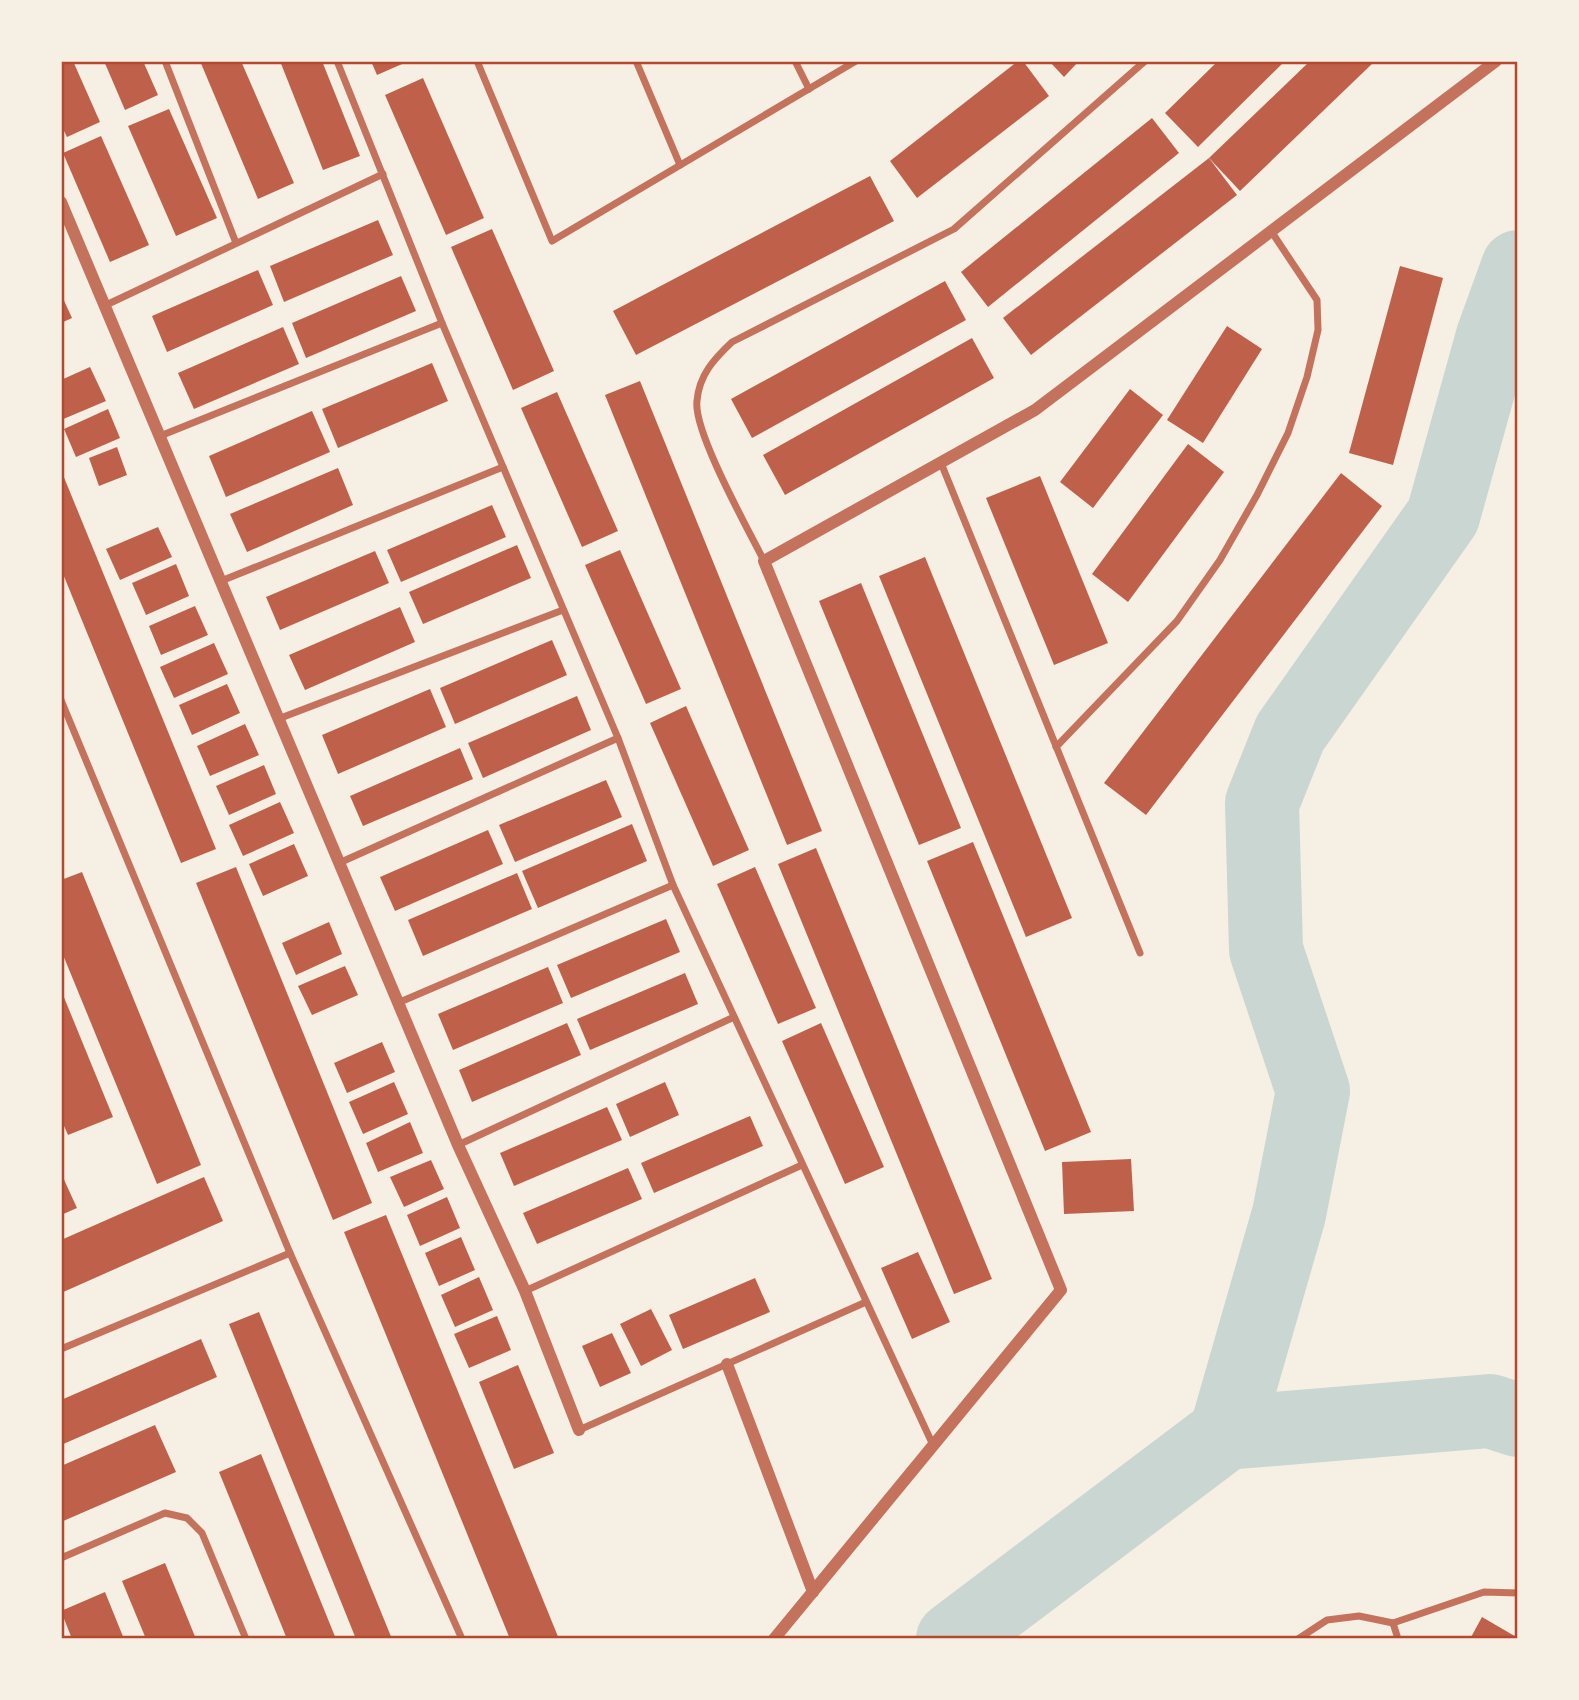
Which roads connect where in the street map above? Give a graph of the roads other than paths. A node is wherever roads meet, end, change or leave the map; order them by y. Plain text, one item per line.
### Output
1 (165, 61) edge
2 (337, 61) edge
3 (477, 61) edge
4 (636, 61) edge
5 (796, 61) edge
6 (856, 61) edge
7 (1145, 61) edge
8 (1496, 61) edge
9 (809, 89) junction
10 (680, 165) junction
11 (383, 174) junction
12 (61, 202) edge
13 (1271, 231) junction
14 (236, 243) junction
15 (104, 306) junction
16 (442, 323) junction
17 (160, 436) junction
18 (941, 463) junction
19 (503, 467) junction
20 (764, 561) junction
21 (220, 581) junction
22 (564, 610) junction
23 (61, 700) edge
24 (278, 719) junction
25 (618, 738) junction
26 (1056, 747) junction
27 (340, 863) junction
28 (673, 884) junction
29 (1140, 953) dead end
30 (400, 1002) junction
31 (734, 1017) junction
32 (458, 1145) junction
33 (802, 1165) junction
34 (290, 1253) junction
35 (525, 1291) junction
36 (866, 1302) junction
37 (61, 1349) edge
38 (727, 1364) junction
39 (579, 1430) joint
40 (933, 1445) junction
41 (61, 1558) edge
42 (813, 1592) junction
43 (1518, 1593) edge
44 (1393, 1623) junction
45 (246, 1639) edge
46 (462, 1639) edge
47 (774, 1639) edge
48 (1298, 1639) edge
49 (1398, 1639) edge

1 - 14 street
2 - 11 street
3 - 10 street
4 - 10 street
5 - 9 street
6 - 9 street
7 - 20 street
8 - 13 street
9 - 10 street
11 - 14 street
11 - 16 street
12 - 15 street
13 - 18 street
13 - 26 street
14 - 15 street
15 - 17 street
16 - 17 street
16 - 19 street
17 - 21 street
18 - 20 street
18 - 26 street
19 - 21 street
19 - 22 street
20 - 40 street
21 - 24 street
22 - 24 street
22 - 25 street
23 - 34 street
24 - 27 street
25 - 27 street
25 - 28 street
26 - 29 street
27 - 30 street
28 - 30 street
28 - 31 street
30 - 32 street
31 - 32 street
31 - 33 street
32 - 35 street
33 - 35 street
33 - 36 street
34 - 37 street
34 - 46 street
35 - 39 street
36 - 38 street
36 - 40 street
38 - 39 street
38 - 42 street
40 - 42 street
41 - 45 street
42 - 47 street
43 - 44 street
44 - 48 street
44 - 49 street

